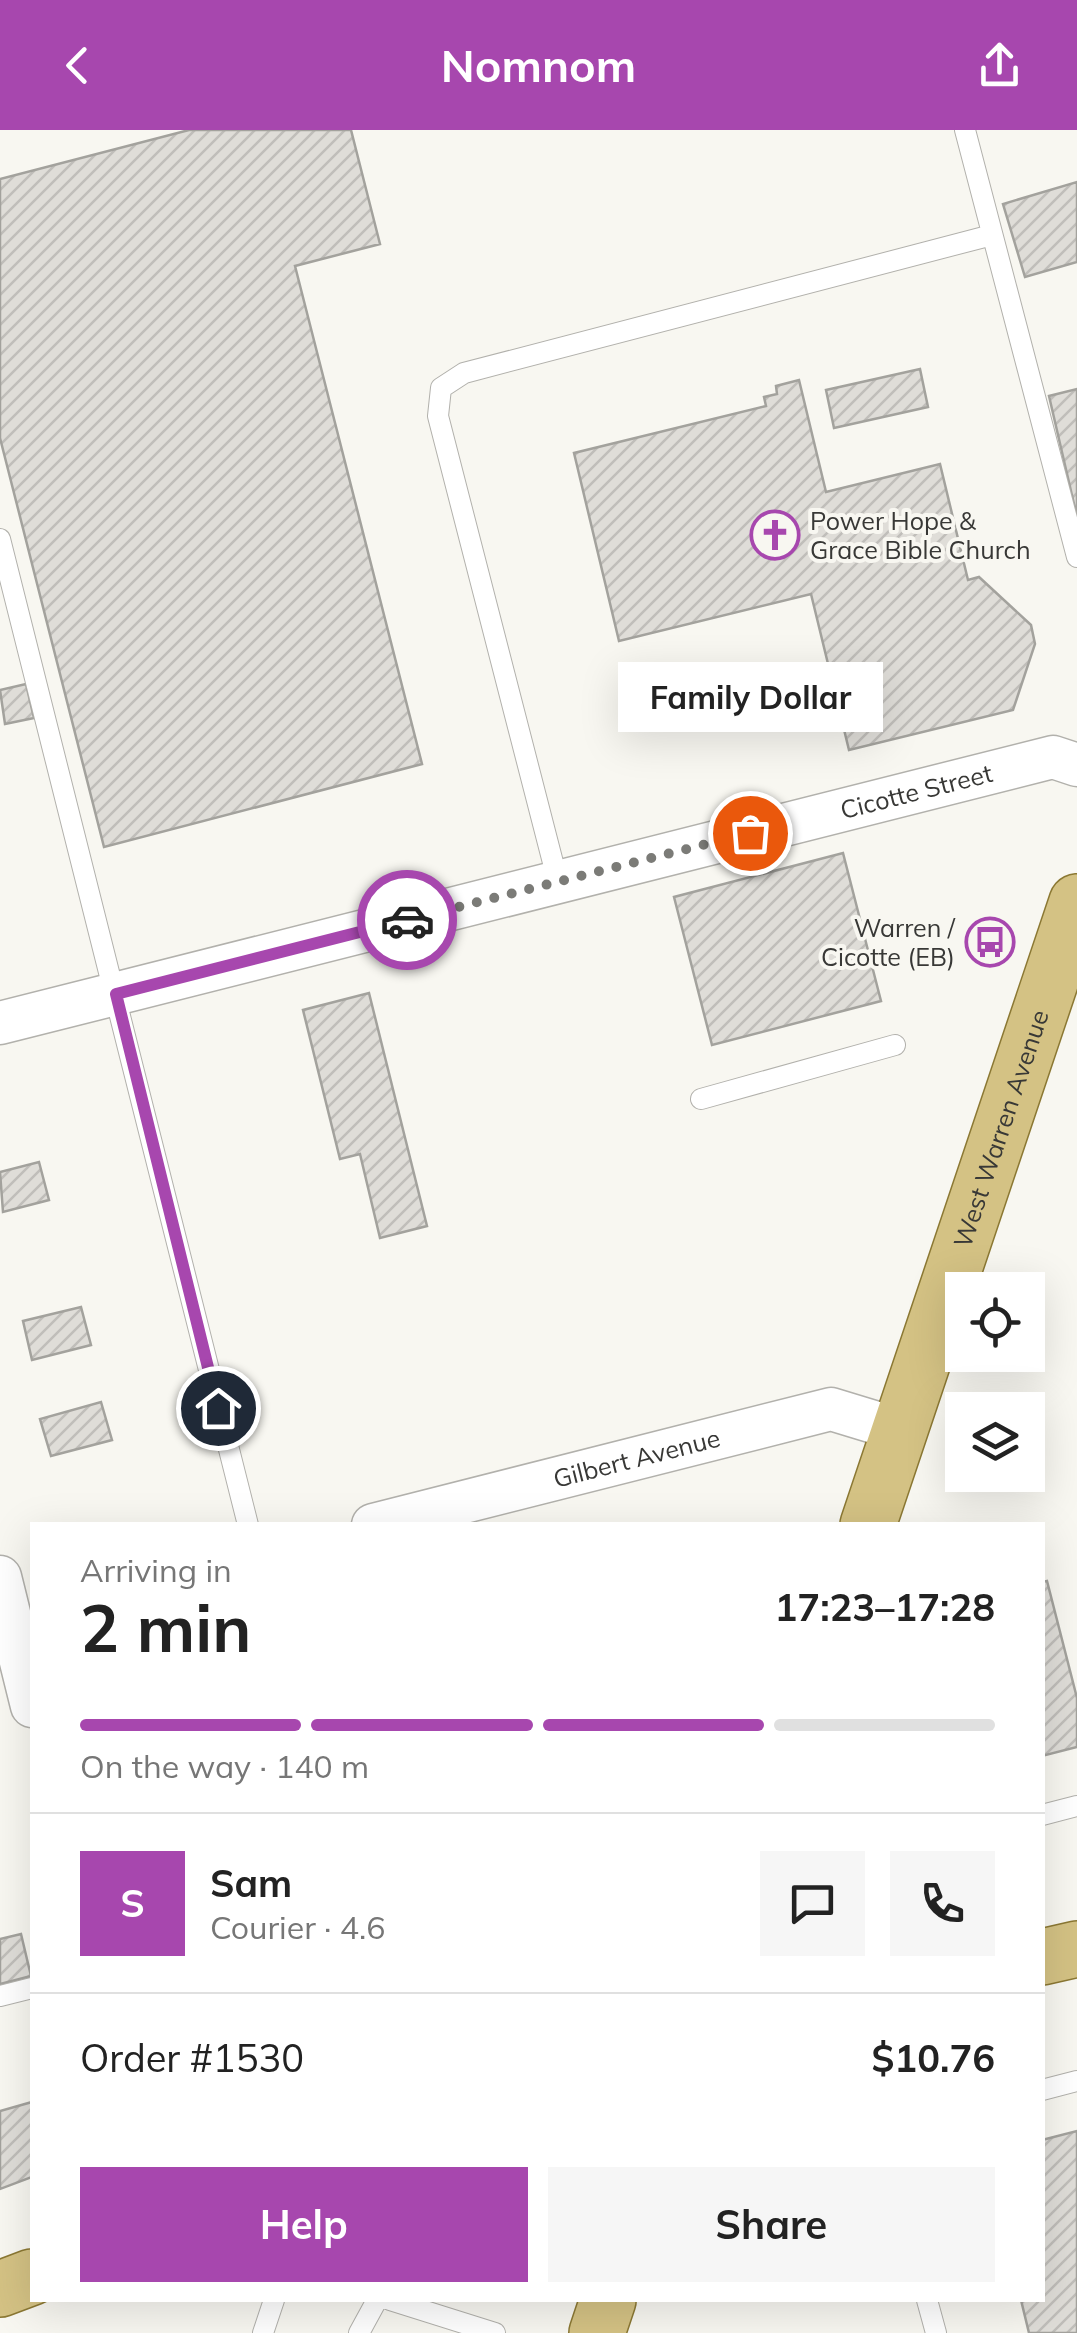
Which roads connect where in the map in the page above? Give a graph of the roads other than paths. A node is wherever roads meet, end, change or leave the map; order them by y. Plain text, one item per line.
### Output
1 (965, 130) edge
2 (992, 235) junction
3 (0, 539) edge
4 (1077, 557) edge
5 (1077, 765) edge
6 (558, 882) junction
7 (1077, 902) edge
8 (116, 994) junction
9 (0, 1023) edge
10 (895, 1045) dead end
11 (701, 1099) dead end
12 (900, 1430) junction
13 (247, 1522) edge
14 (385, 1522) edge
15 (869, 1522) edge
16 (11, 1606) edge
17 (30, 1696) edge
18 (1077, 1806) edge
19 (1045, 1814) edge
20 (1077, 1948) edge
21 (1045, 1956) edge
22 (30, 1988) edge
23 (0, 1996) edge
24 (1077, 2081) edge
25 (1045, 2089) edge
26 (30, 2278) edge
27 (0, 2289) edge
28 (273, 2302) edge
29 (376, 2302) edge
30 (396, 2302) edge
31 (607, 2302) edge
32 (928, 2302) edge
33 (263, 2333) edge
34 (358, 2333) edge
35 (495, 2333) edge
36 (596, 2333) edge
37 (936, 2333) edge

1 - 2 lane
2 - 4 lane
2 - 6 lane
3 - 8 lane
5 - 6 street, Cicotte Street
6 - 8 street, Cicotte Street
7 - 12 main road, West Warren Avenue
8 - 9 street, Cicotte Street
8 - 13 lane
10 - 11 lane
12 - 14 street, Gilbert Avenue
12 - 15 main road, West Warren Avenue
16 - 17 street
18 - 19 lane
20 - 21 main road
22 - 23 lane
24 - 25 lane
26 - 27 main road
28 - 33 lane
29 - 34 lane
30 - 35 lane
31 - 36 main road
32 - 37 lane

